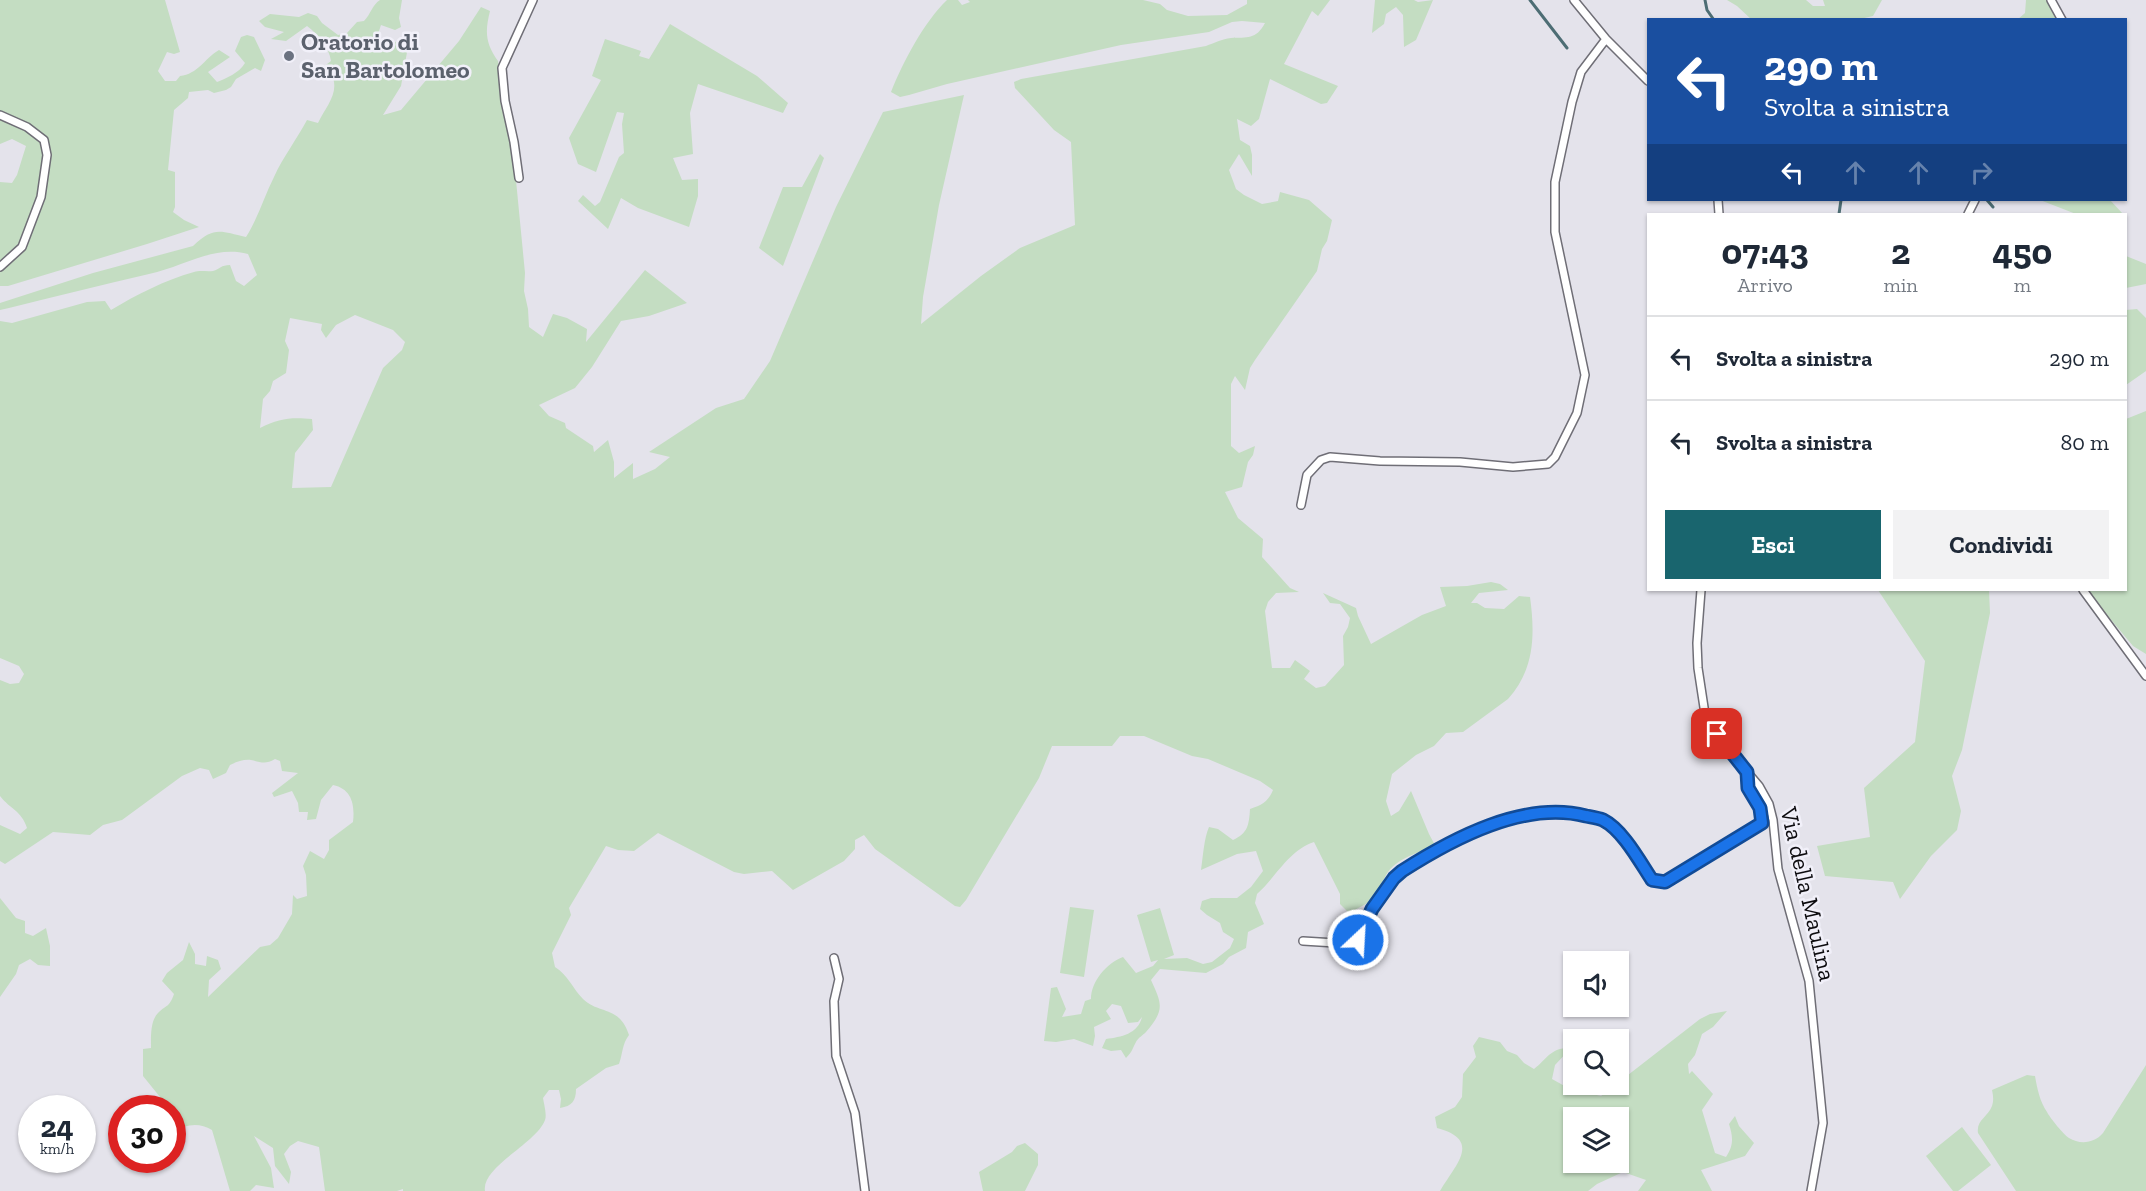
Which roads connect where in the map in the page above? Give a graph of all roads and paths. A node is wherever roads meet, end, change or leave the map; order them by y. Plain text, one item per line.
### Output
1 (533, 0) edge
2 (1574, 0) edge
3 (2051, 0) edge
4 (2061, 18) edge
5 (1606, 39) junction
6 (1647, 80) edge
7 (0, 115) edge
8 (519, 178) dead end
9 (0, 267) edge
10 (1301, 505) dead end
11 (1701, 591) edge
12 (2084, 591) edge
13 (2146, 676) edge
14 (1747, 772) junction
15 (1303, 941) dead end
16 (834, 958) dead end
17 (865, 1191) edge
18 (1811, 1191) edge

1 - 8 street
2 - 5 street
3 - 4 street
5 - 6 street
5 - 10 street
7 - 9 street
11 - 14 street, Via della Maulina
12 - 13 street
14 - 15 street
14 - 18 street, Via della Maulina
16 - 17 street

